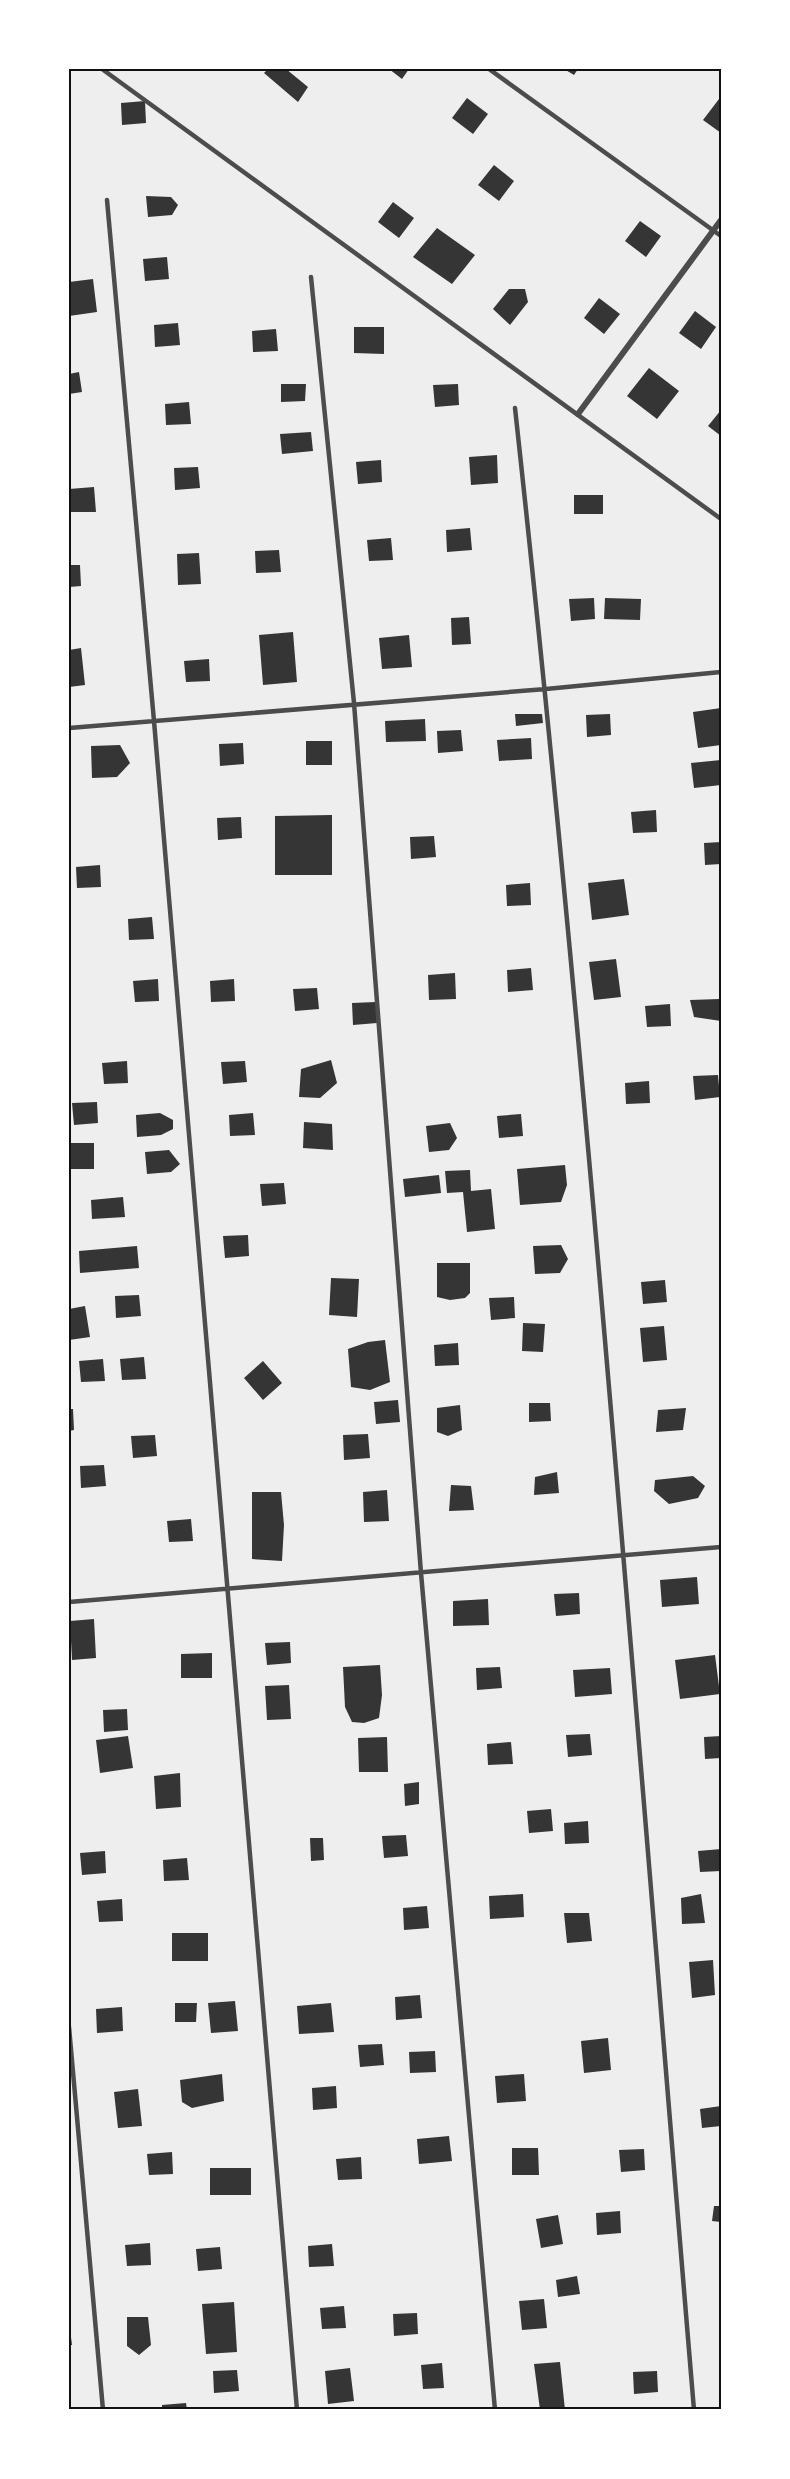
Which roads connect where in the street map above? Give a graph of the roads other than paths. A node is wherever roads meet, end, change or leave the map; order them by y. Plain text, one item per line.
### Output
1 (102, 69) edge
2 (489, 69) edge
3 (106, 200) dead end
4 (721, 220) edge
5 (714, 231) junction
6 (721, 236) edge
7 (311, 277) dead end
8 (515, 408) dead end
9 (578, 414) junction
10 (721, 519) edge
11 (721, 672) edge
12 (546, 689) junction
13 (354, 703) junction
14 (154, 721) junction
15 (69, 728) edge
16 (721, 1547) edge
17 (622, 1554) junction
18 (421, 1573) junction
19 (227, 1589) junction
20 (69, 1602) edge
21 (69, 2027) edge
22 (103, 2410) edge
23 (297, 2410) edge
24 (495, 2410) edge
25 (694, 2410) edge

1 - 9 lane
2 - 5 lane
3 - 14 lane
4 - 5 street
5 - 6 lane
5 - 9 street
7 - 13 lane
8 - 12 lane
9 - 10 lane
11 - 12 lane
12 - 13 lane
12 - 17 lane
13 - 14 lane
13 - 18 lane
14 - 15 lane
14 - 19 lane
16 - 17 lane
17 - 18 lane
17 - 25 lane
18 - 19 lane
18 - 24 lane
19 - 20 lane
19 - 23 lane
21 - 22 lane

